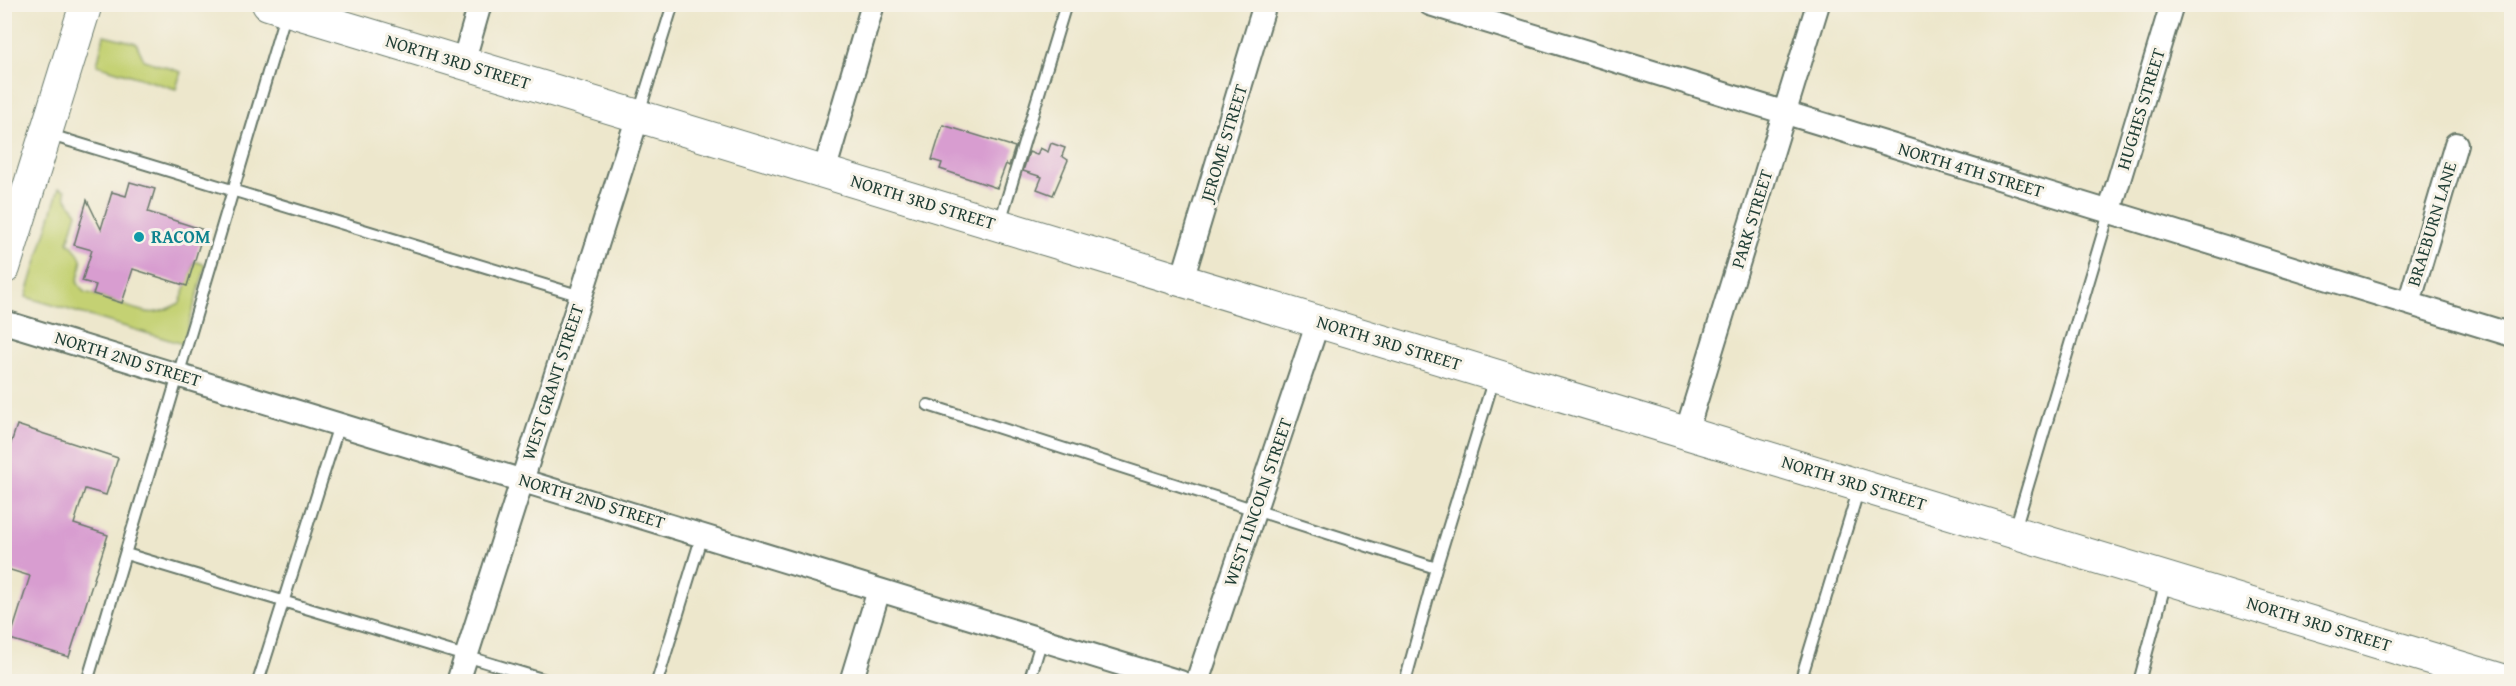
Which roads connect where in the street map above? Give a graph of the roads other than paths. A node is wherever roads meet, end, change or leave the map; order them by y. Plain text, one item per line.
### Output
1 (86, 4) edge
2 (480, 4) edge
3 (673, 4) edge
4 (873, 4) edge
5 (1066, 4) edge
6 (1265, 4) edge
7 (1430, 4) edge
8 (1818, 4) edge
9 (2172, 4) edge
10 (281, 6) edge
11 (462, 63) junction
12 (1784, 112) junction
13 (638, 116) junction
14 (46, 134) junction
15 (2456, 144) dead end
16 (824, 172) junction
17 (233, 190) junction
18 (2109, 213) junction
19 (999, 225) junction
20 (4, 268) edge
21 (1182, 280) junction
22 (581, 296) junction
23 (2409, 303) junction
24 (4, 321) edge
25 (1318, 322) junction
26 (2511, 335) edge
27 (179, 374) junction
28 (1495, 375) junction
29 (928, 405) dead end
30 (339, 425) junction
31 (1686, 433) junction
32 (522, 480) junction
33 (1860, 485) junction
34 (1256, 508) junction
35 (2014, 532) junction
36 (702, 535) junction
37 (126, 554) junction
38 (1436, 568) junction
39 (2166, 578) junction
40 (879, 590) junction
41 (283, 601) junction
42 (1042, 639) junction
43 (466, 656) junction
44 (87, 681) edge
45 (258, 681) edge
46 (458, 681) edge
47 (552, 681) edge
48 (657, 681) edge
49 (851, 681) edge
50 (1029, 681) edge
51 (1180, 681) edge
52 (1197, 681) edge
53 (1405, 681) edge
54 (1800, 681) edge
55 (2139, 681) edge
56 (2509, 681) edge

1 - 14 street
2 - 11 street
3 - 13 lane
4 - 16 street
5 - 19 lane
6 - 21 street, JEROME STREET
7 - 12 street, NORTH 4TH STREET
8 - 12 street, PARK STREET
9 - 18 street, HUGHES STREET
10 - 11 street, NORTH 3RD STREET
10 - 17 lane
11 - 13 street, NORTH 3RD STREET
12 - 18 street, NORTH 4TH STREET
12 - 31 street, PARK STREET
13 - 16 street, NORTH 3RD STREET
13 - 22 street, WEST GRANT STREET
14 - 17 lane
14 - 20 street
15 - 23 street, BRAEBURN LANE
16 - 19 street, NORTH 3RD STREET
17 - 22 lane
17 - 27 lane
18 - 23 street, NORTH 4TH STREET
18 - 35 lane
19 - 21 street, NORTH 3RD STREET
21 - 25 street, NORTH 3RD STREET
22 - 32 street, WEST GRANT STREET
23 - 26 street, NORTH 4TH STREET
24 - 27 street, NORTH 2ND STREET
25 - 28 street, NORTH 3RD STREET
25 - 34 street, WEST LINCOLN STREET
27 - 30 street, NORTH 2ND STREET
27 - 37 lane
28 - 31 street, NORTH 3RD STREET
28 - 38 lane
29 - 34 lane
30 - 32 street, NORTH 2ND STREET
30 - 41 lane
31 - 33 street, NORTH 3RD STREET
32 - 36 street, NORTH 2ND STREET
32 - 43 street, WEST GRANT STREET
33 - 35 street, NORTH 3RD STREET
33 - 54 lane
34 - 38 lane
34 - 52 street, WEST LINCOLN STREET
35 - 39 street, NORTH 3RD STREET
36 - 40 street, NORTH 2ND STREET
36 - 48 lane
37 - 41 lane
37 - 44 lane
38 - 53 lane
39 - 55 lane
39 - 56 street, NORTH 3RD STREET
40 - 42 street, NORTH 2ND STREET
40 - 49 street
41 - 43 lane
41 - 45 lane
42 - 50 lane
42 - 51 street, NORTH 2ND STREET
43 - 46 street, WEST GRANT STREET
43 - 47 lane

